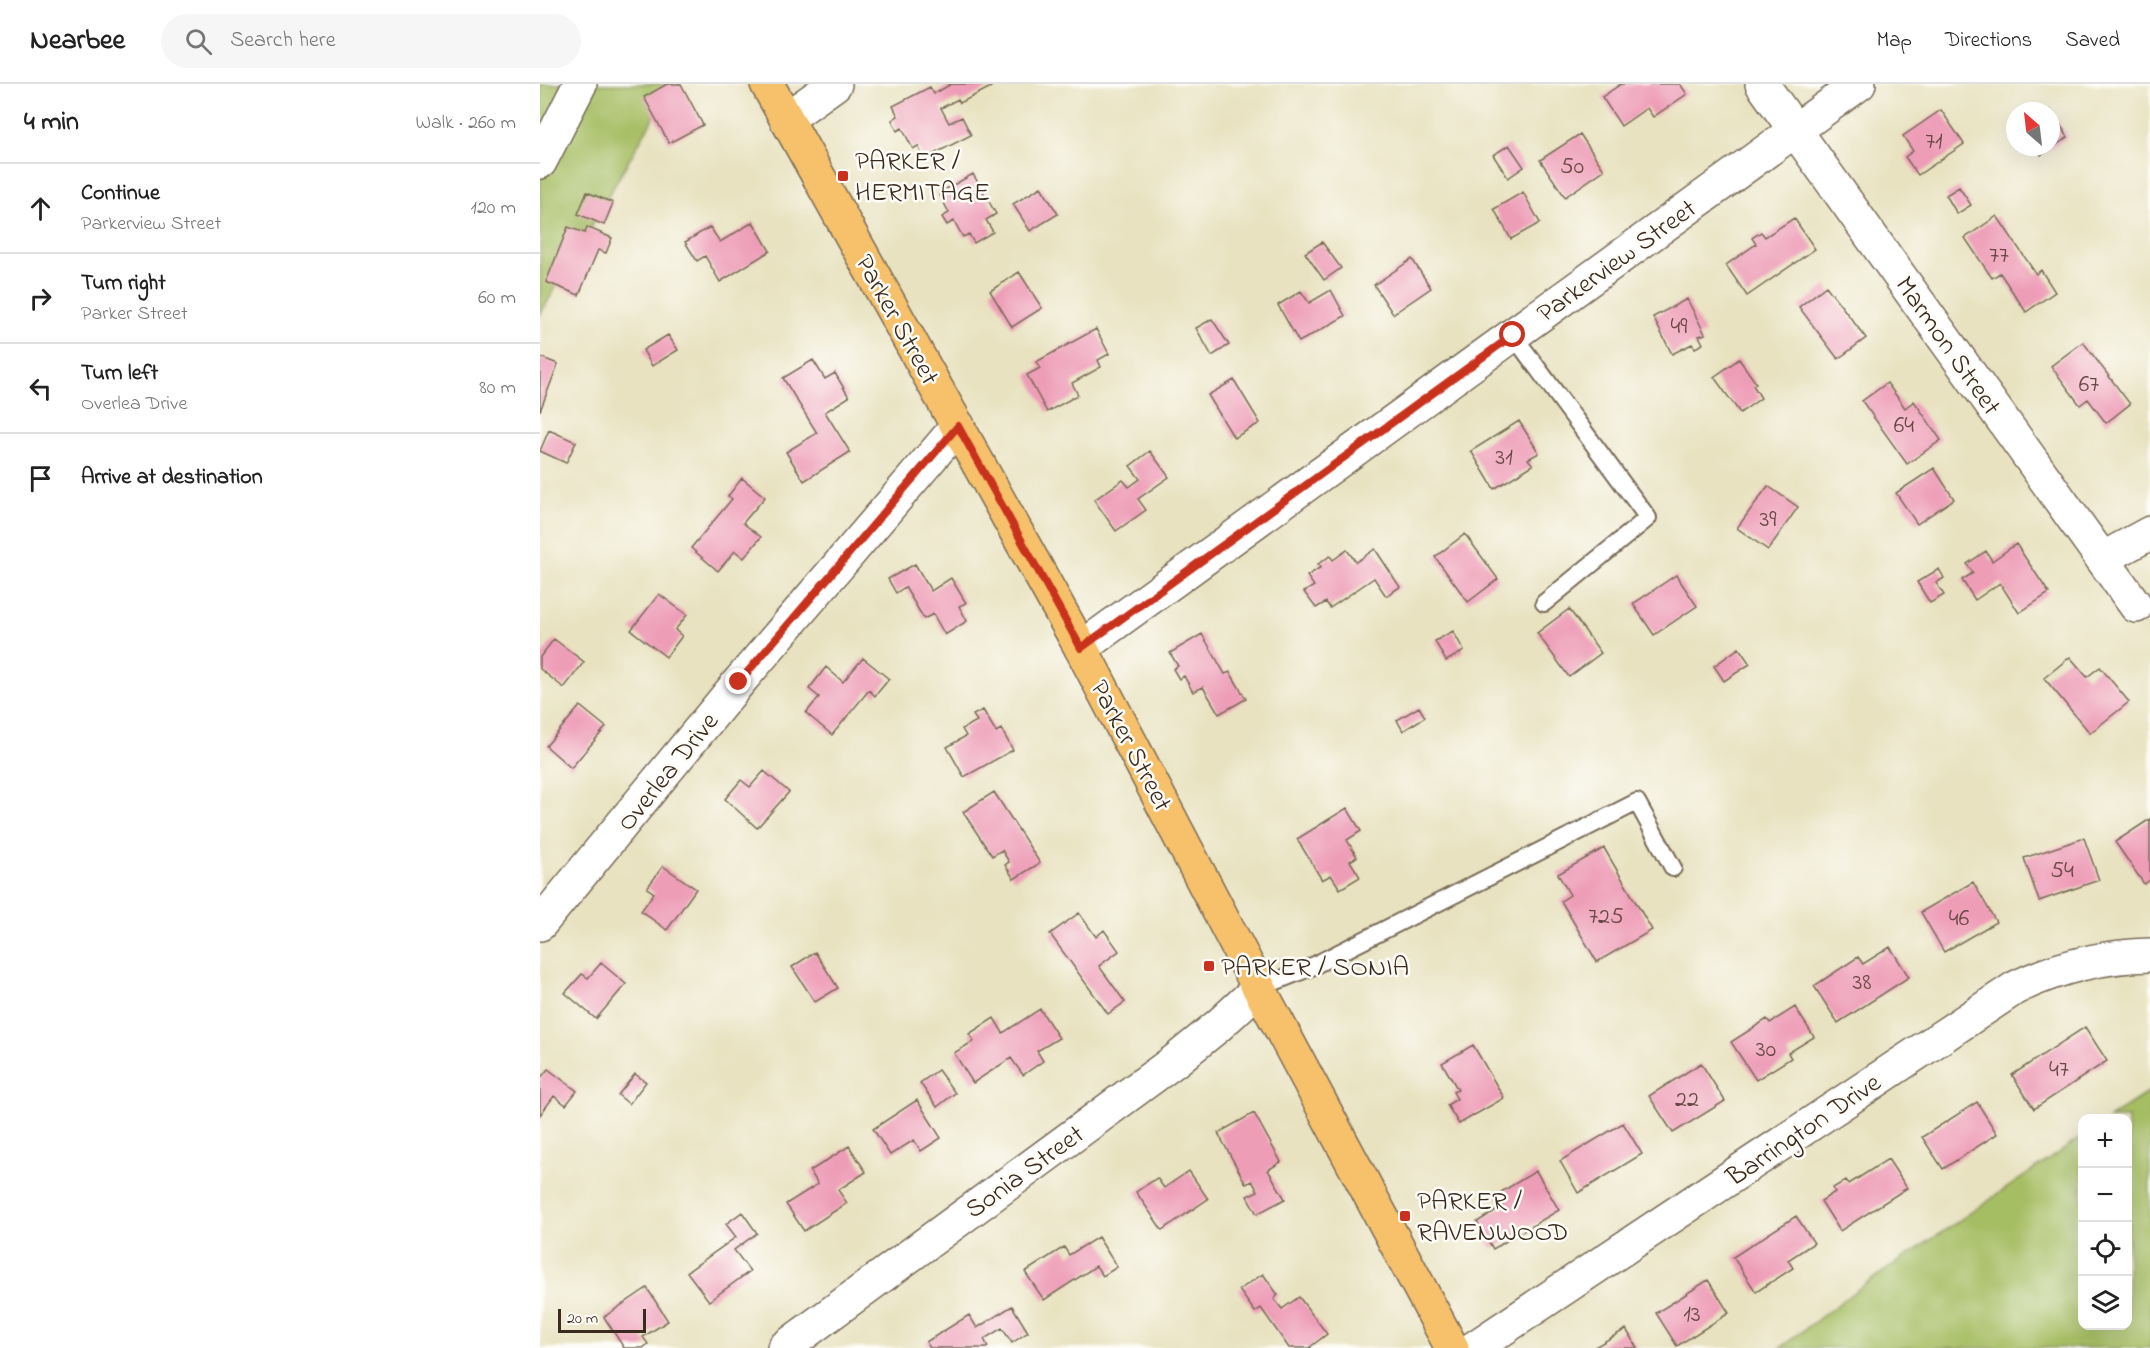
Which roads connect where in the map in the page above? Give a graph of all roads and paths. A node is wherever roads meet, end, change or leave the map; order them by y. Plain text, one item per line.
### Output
1 (580, 84) edge
2 (767, 84) edge
3 (835, 84) edge
4 (1762, 84) edge
5 (1859, 84) edge
6 (786, 118) junction
7 (1796, 130) junction
8 (540, 162) edge
9 (1513, 335) junction
10 (958, 426) junction
11 (2150, 533) edge
12 (2102, 559) junction
13 (1544, 603) dead end
14 (2136, 606) dead end
15 (1081, 648) junction
16 (1673, 868) dead end
17 (540, 924) edge
18 (2150, 955) edge
19 (1259, 988) junction
20 (784, 1348) edge
21 (1452, 1348) edge
22 (1474, 1348) edge

1 - 8 street
2 - 6 main road, Parker Street
3 - 6 street
4 - 7 street, Marmon Street
5 - 7 street, Parkerview Street
6 - 10 main road, Parker Street
7 - 9 street, Parkerview Street
7 - 12 street, Marmon Street
9 - 13 lane
9 - 15 street, Parkerview Street
10 - 15 main road, Parker Street
10 - 17 street, Overlea Drive
11 - 12 street
12 - 14 street, Marmon Street
15 - 19 main road, Parker Street
16 - 19 lane
18 - 22 street, Barrington Drive
19 - 20 street, Sonia Street
19 - 21 main road, Parker Street

